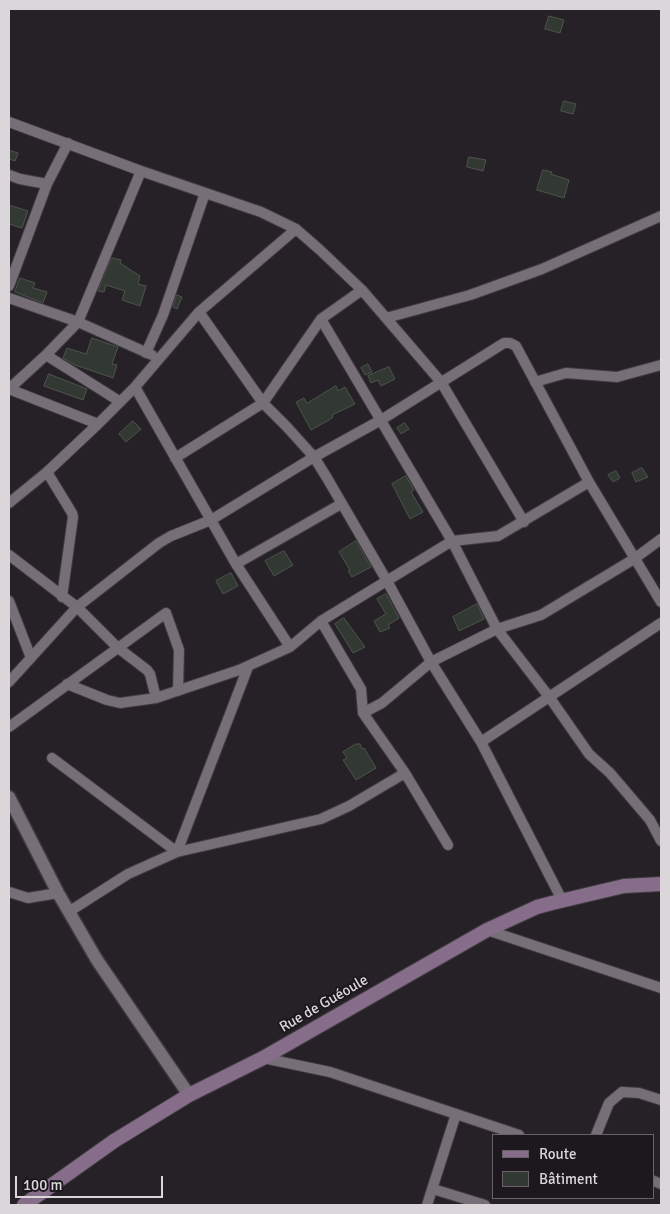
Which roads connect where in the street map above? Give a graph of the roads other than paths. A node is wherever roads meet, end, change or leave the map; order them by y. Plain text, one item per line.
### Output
1 (9, 122) edge
2 (68, 143) junction
3 (141, 171) junction
4 (9, 175) edge
5 (47, 184) junction
6 (205, 192) junction
7 (661, 216) edge
8 (296, 229) junction
9 (9, 286) edge
10 (362, 290) junction
11 (9, 298) edge
12 (199, 312) junction
13 (386, 318) junction
14 (321, 319) junction
15 (78, 322) junction
16 (146, 353) junction
17 (46, 355) junction
18 (160, 358) junction
19 (661, 365) edge
20 (441, 382) junction
21 (536, 382) junction
22 (135, 387) junction
23 (9, 389) edge
24 (119, 402) junction
25 (263, 403) junction
26 (381, 420) junction
27 (98, 424) junction
28 (314, 457) junction
29 (175, 458) junction
30 (46, 472) junction
31 (589, 482) junction
32 (9, 503) edge
33 (341, 504) junction
34 (211, 520) junction
35 (524, 522) junction
36 (661, 539) edge
37 (452, 541) junction
38 (9, 555) edge
39 (634, 559) junction
40 (236, 564) junction
41 (387, 581) junction
42 (62, 596) junction
43 (9, 601) edge
44 (661, 602) edge
45 (77, 608) junction
46 (321, 621) junction
47 (661, 624) edge
48 (497, 630) junction
49 (117, 647) junction
50 (290, 647) junction
51 (31, 658) junction
52 (431, 662) junction
53 (248, 667) junction
54 (9, 682) edge
55 (67, 684) junction
56 (178, 691) junction
57 (156, 698) junction
58 (550, 698) junction
59 (363, 712) junction
60 (9, 727) edge
61 (481, 742) junction
62 (52, 758) dead end
63 (405, 773) junction
64 (9, 797) edge
65 (661, 841) edge
66 (448, 845) dead end
67 (177, 852) junction
68 (661, 884) edge
69 (9, 892) edge
70 (58, 893) junction
71 (562, 900) junction
72 (70, 911) junction
73 (487, 930) junction
74 (661, 988) edge
75 (263, 1058) junction
76 (189, 1095) junction
77 (661, 1100) edge
78 (456, 1114) junction
79 (516, 1134) edge
80 (596, 1134) edge
81 (432, 1189) junction
82 (24, 1205) edge
83 (427, 1205) edge
84 (485, 1205) edge

1 - 2 street
2 - 3 street
2 - 5 street
3 - 6 street
3 - 15 street
4 - 5 street
5 - 9 street
6 - 8 street
6 - 16 street
7 - 13 street
8 - 10 street
8 - 12 street
10 - 13 street
10 - 14 street
11 - 15 street
12 - 18 street
12 - 25 street
13 - 20 street
14 - 25 street
14 - 26 street
15 - 16 street
15 - 17 street
16 - 18 street
17 - 23 street
17 - 24 street
18 - 22 street
19 - 21 street
20 - 21 street
20 - 26 street
20 - 35 street
21 - 31 street
22 - 24 street
22 - 29 street
23 - 27 street
24 - 27 street
25 - 28 street
25 - 29 street
26 - 28 street
26 - 37 street
27 - 30 street
28 - 33 street
28 - 34 street
29 - 34 street
30 - 32 street
30 - 42 street
31 - 35 street
31 - 39 street
33 - 40 street
33 - 41 street
34 - 40 street
34 - 45 street
35 - 37 street
36 - 39 street
37 - 41 street
37 - 48 street
38 - 42 street
39 - 44 street
39 - 48 street
40 - 50 street
41 - 46 street
41 - 52 street
42 - 45 street
43 - 51 street
45 - 49 street
45 - 51 street
46 - 50 street
46 - 59 street
47 - 58 street
48 - 52 street
48 - 58 street
49 - 55 street
49 - 56 street
49 - 57 street
50 - 53 street
51 - 54 street
52 - 59 street
52 - 61 street
53 - 56 street
53 - 67 street
55 - 57 street
55 - 60 street
56 - 57 street
58 - 61 street
58 - 65 street
59 - 63 street
61 - 71 street
62 - 67 street
63 - 66 street
63 - 67 street
64 - 70 street
67 - 72 street
68 - 71 main road, Rue de Guéoule
69 - 70 street
70 - 72 street
71 - 73 main road, Rue de Guéoule
72 - 76 street
73 - 74 street
73 - 75 main road, Rue de Guéoule
75 - 76 main road, Rue de Guéoule
75 - 78 street
76 - 82 main road, Rue de Guéoule
77 - 80 street
78 - 79 street
78 - 81 street
81 - 83 street
81 - 84 street

